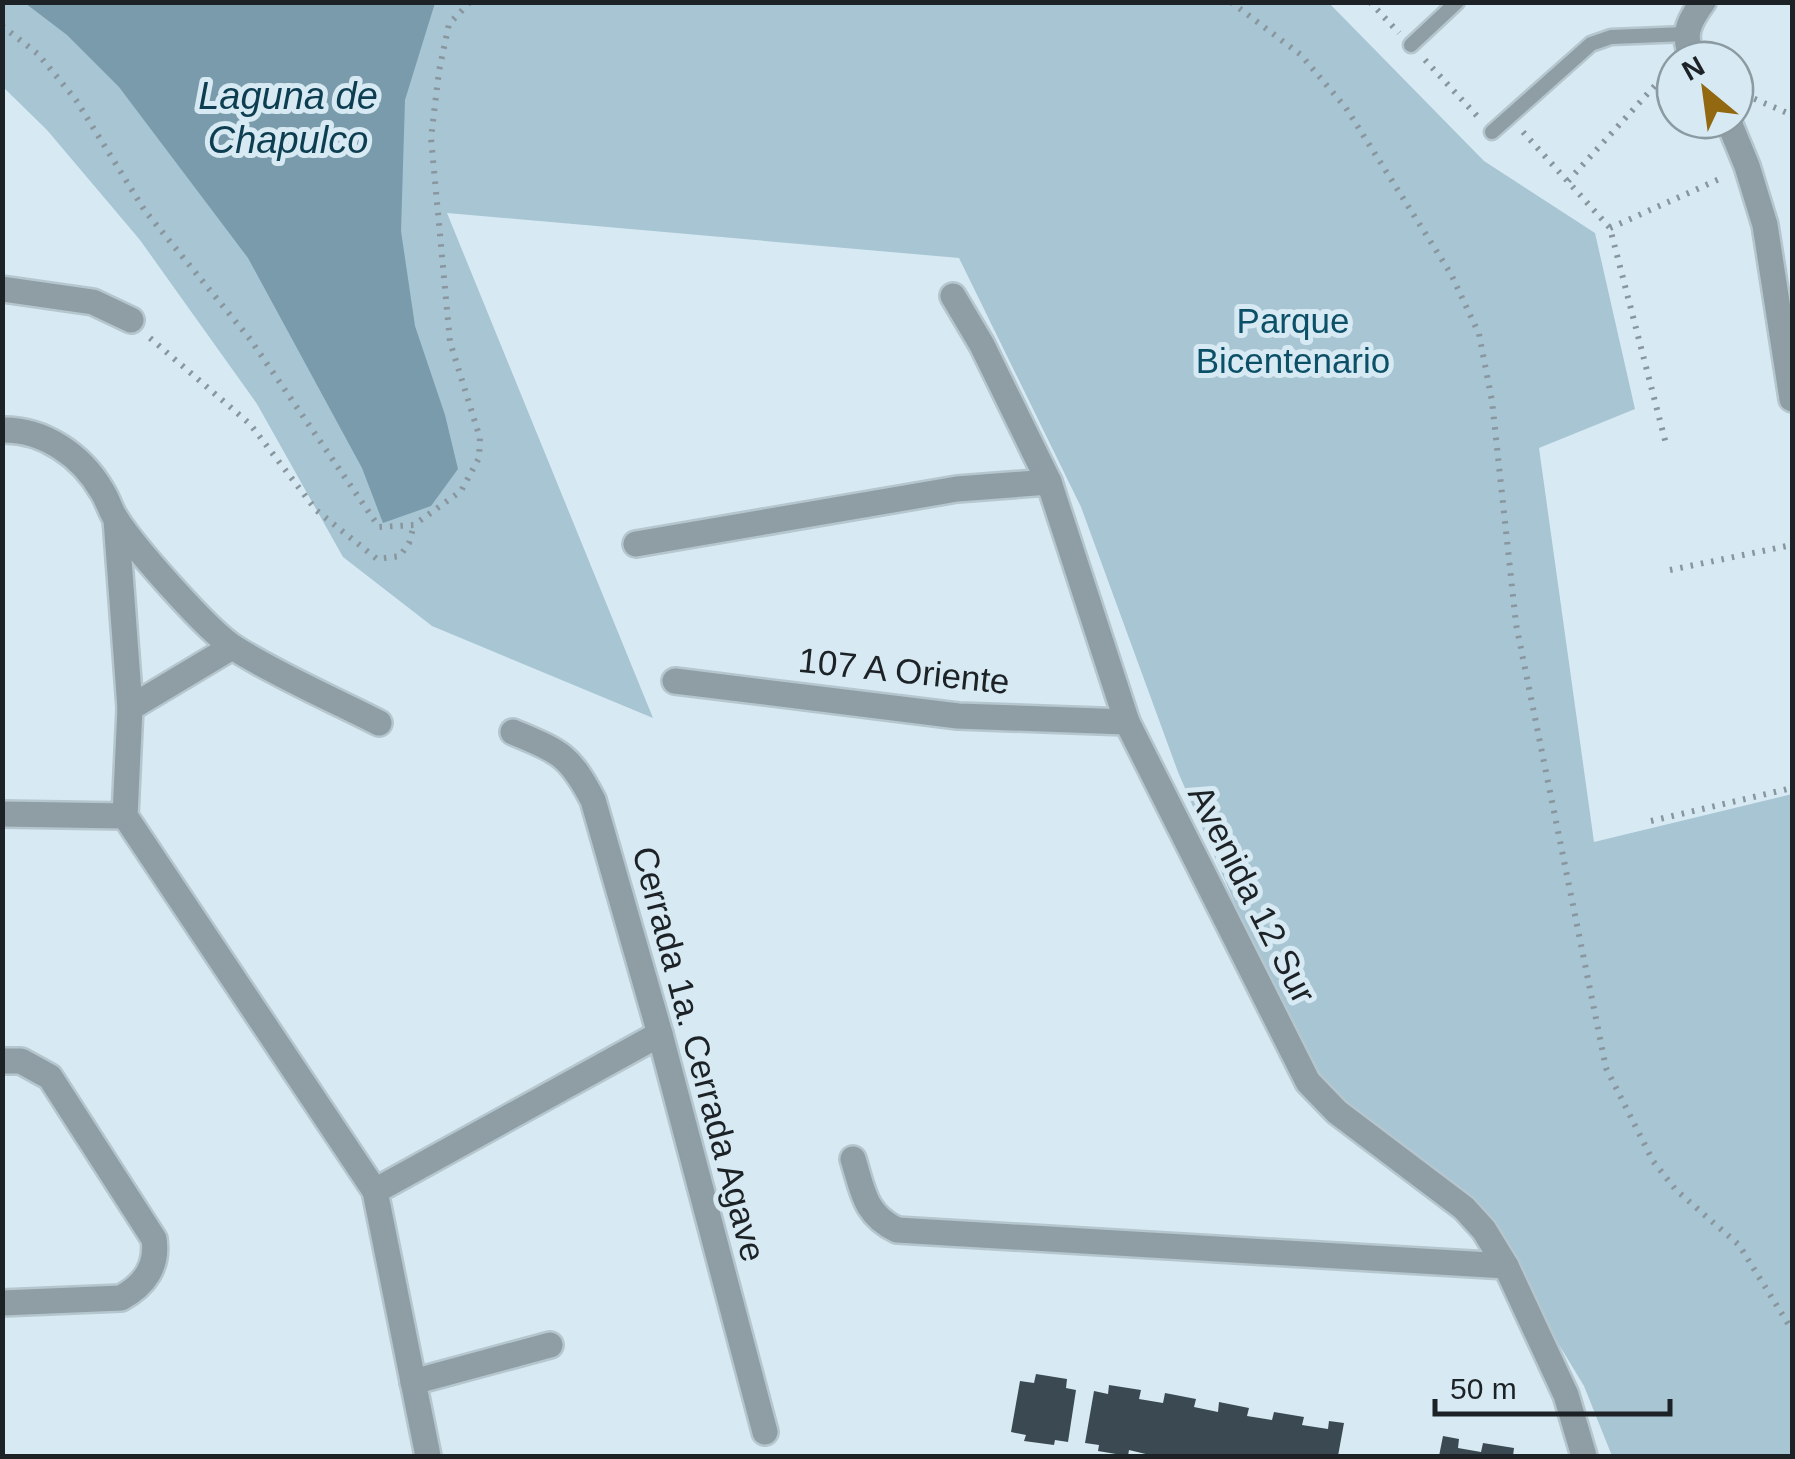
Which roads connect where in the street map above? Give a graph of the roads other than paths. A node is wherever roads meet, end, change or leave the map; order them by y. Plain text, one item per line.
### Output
1 (1457, 2) edge
2 (1703, 2) edge
3 (1686, 34) junction
4 (1687, 40) edge
5 (1411, 45) road end
6 (1492, 132) road end
7 (1737, 140) edge
8 (2, 289) edge
9 (953, 296) dead end
10 (131, 320) road end
11 (1792, 399) edge
12 (2, 430) edge
13 (1049, 482) junction
14 (116, 519) junction
15 (636, 544) dead end
16 (232, 647) junction
17 (675, 682) dead end
18 (130, 708) junction
19 (1127, 722) junction
20 (379, 724) dead end
21 (513, 732) dead end
22 (2, 814) edge
23 (125, 816) junction
24 (660, 1034) junction
25 (2, 1061) edge
26 (853, 1159) dead end
27 (375, 1191) junction
28 (1506, 1266) junction
29 (2, 1303) edge
30 (550, 1346) dead end
31 (413, 1382) junction
32 (766, 1432) dead end
33 (428, 1456) edge
34 (1584, 1456) edge

1 - 5 lane
2 - 3 street
3 - 4 street
3 - 6 lane
7 - 11 street
8 - 10 street
9 - 13 street, Avenida 12 Sur
12 - 14 street
13 - 15 street
13 - 19 street, Avenida 12 Sur
14 - 16 street
14 - 18 street
16 - 18 street
16 - 20 street
17 - 19 street, 107 A Oriente
18 - 23 street
19 - 28 street, Avenida 12 Sur
21 - 24 street, Cerrada 1a. Cerrada Agave
22 - 23 street
23 - 27 street
24 - 27 street
24 - 32 street, Cerrada 1a. Cerrada Agave
25 - 29 street
26 - 28 street
27 - 31 street
28 - 34 street, Avenida 12 Sur
30 - 31 street
31 - 33 street

